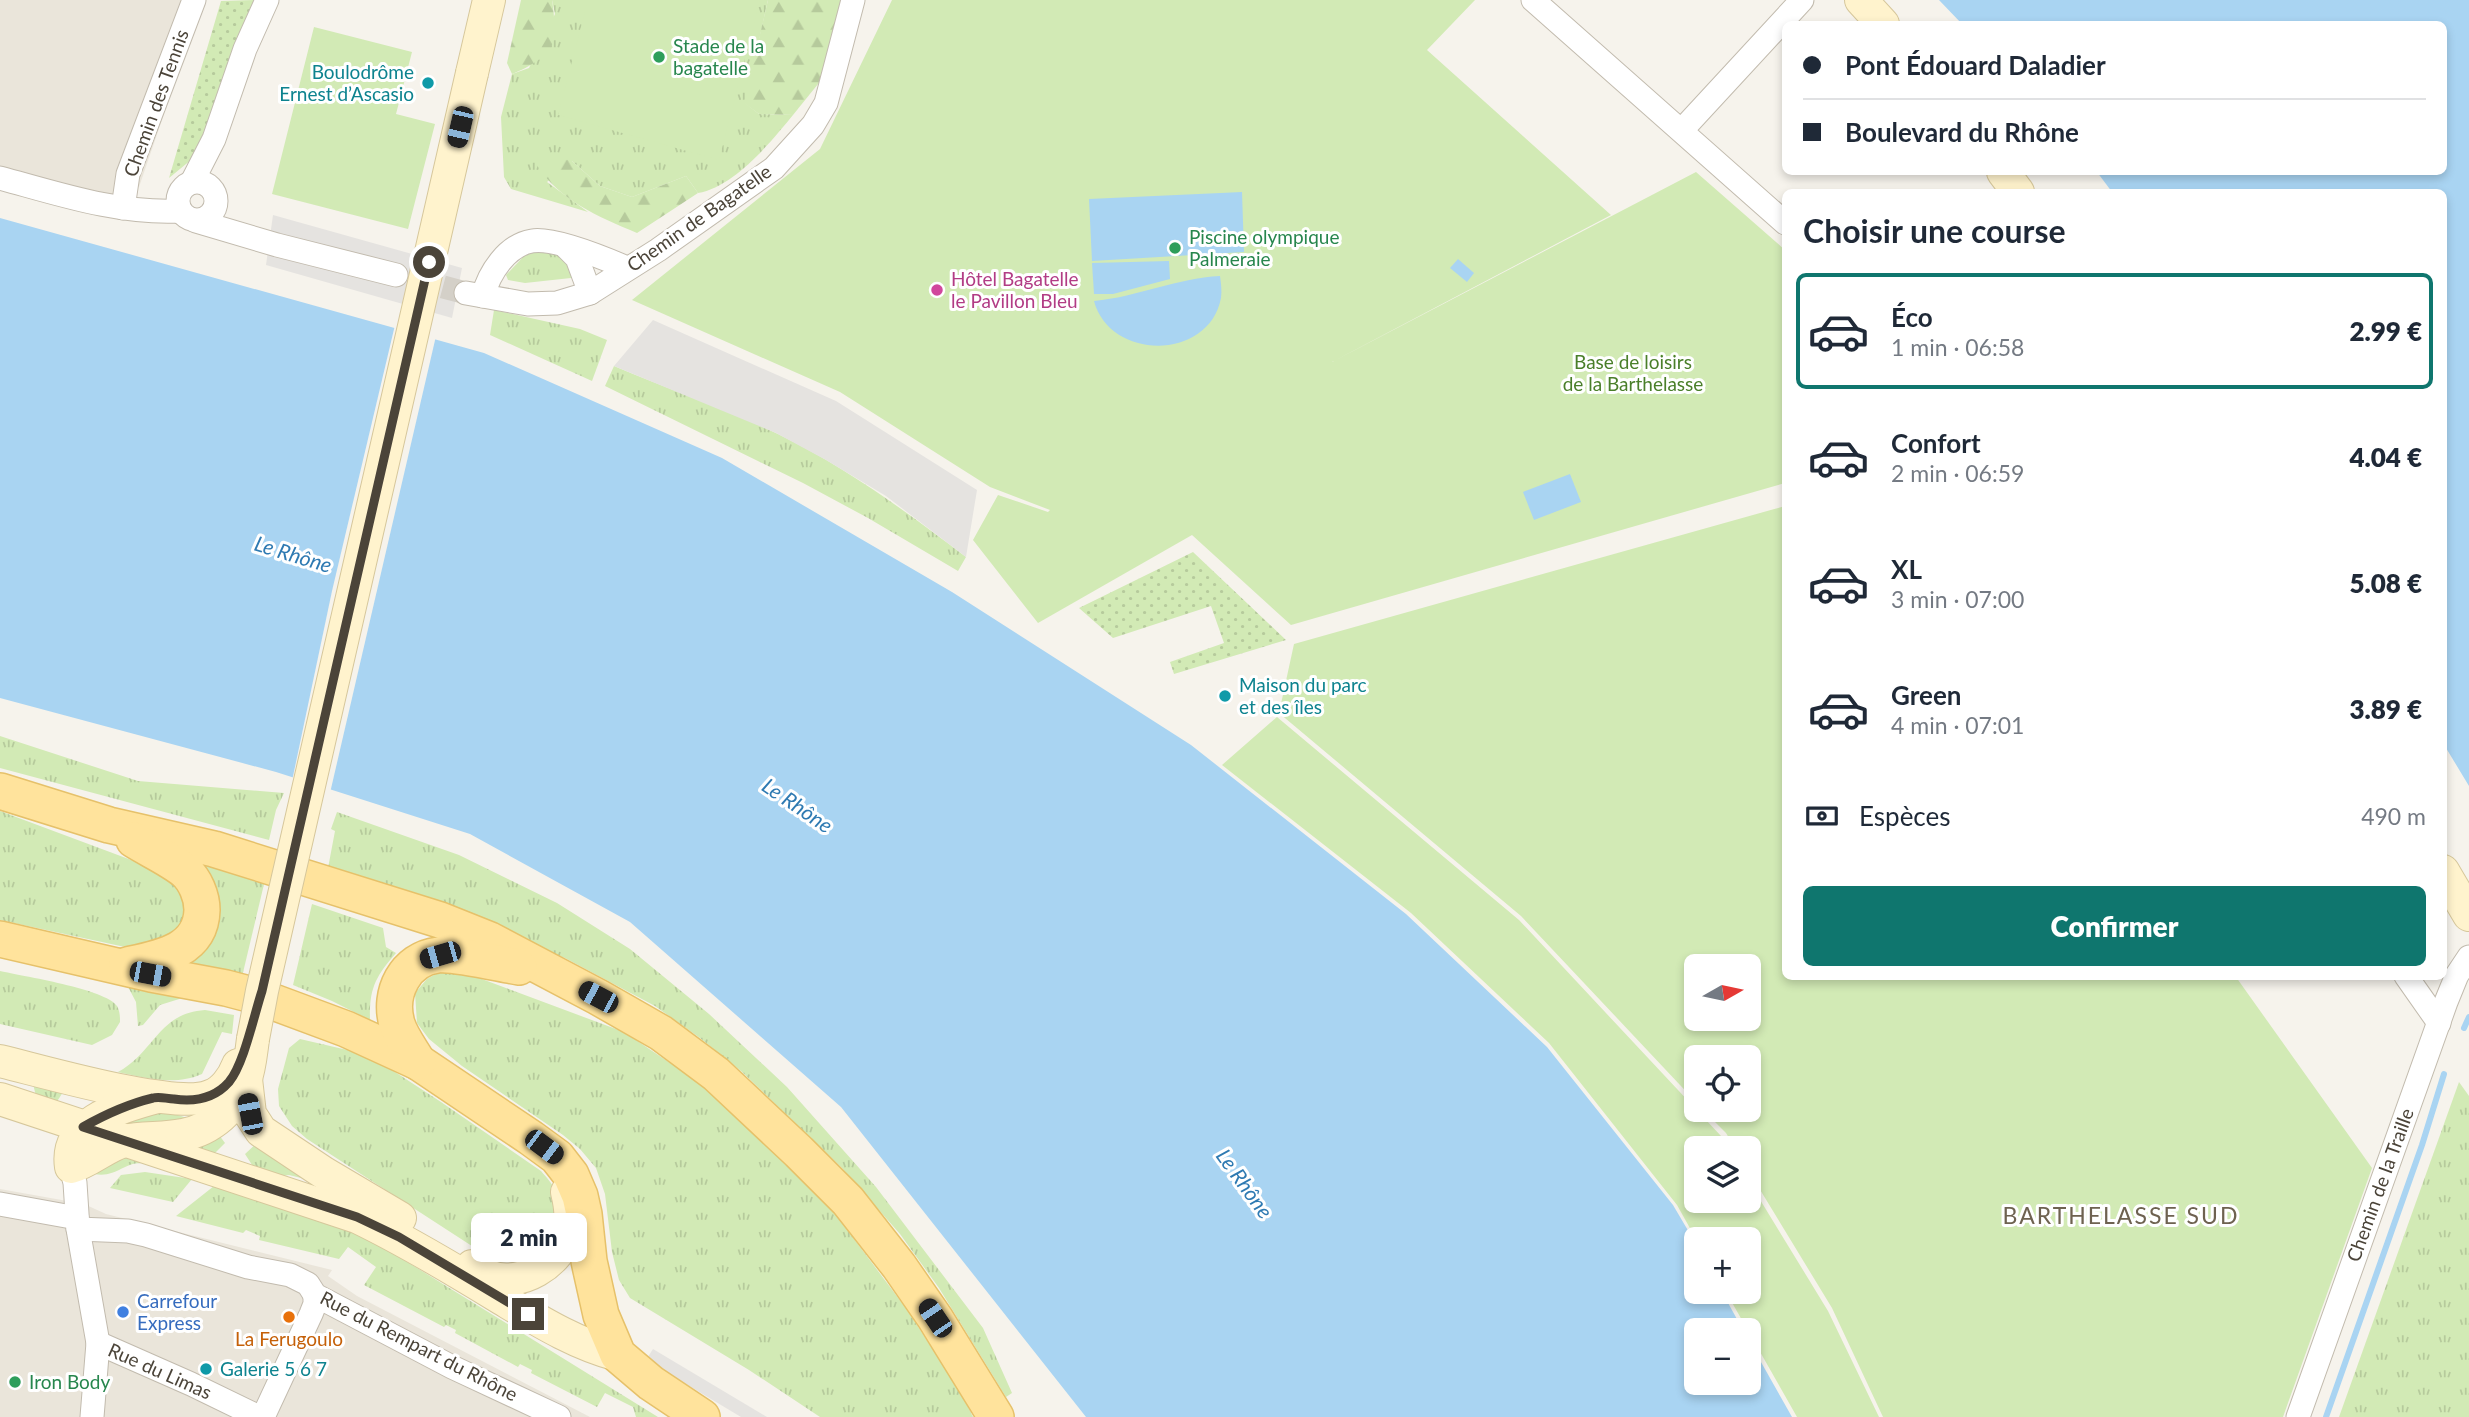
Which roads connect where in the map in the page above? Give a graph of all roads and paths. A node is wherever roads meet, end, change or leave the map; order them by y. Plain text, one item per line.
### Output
1 (194, 0) edge
2 (267, 0) edge
3 (489, 0) edge
4 (853, 0) edge
5 (1533, 0) edge
6 (1802, 0) edge
7 (1861, 0) edge
8 (1783, 21) edge
9 (1880, 21) edge
10 (1782, 22) edge
11 (1682, 130) junction
12 (0, 178) edge
13 (196, 199) junction
14 (123, 208) junction
15 (1782, 220) edge
16 (566, 247) junction
17 (627, 268) junction
18 (396, 275) tunnel mouth
19 (590, 293) junction
20 (0, 791) edge
21 (109, 824) junction
22 (2447, 878) edge
23 (2469, 915) edge
24 (0, 939) edge
25 (2469, 957) edge
26 (124, 966) junction
27 (557, 975) junction
28 (2409, 980) edge
29 (2439, 1023) junction
30 (250, 1038) junction
31 (0, 1061) edge
32 (418, 1062) junction
33 (246, 1079) junction
34 (157, 1097) junction
35 (0, 1099) edge
36 (83, 1127) junction
37 (531, 1138) junction
38 (142, 1139) junction
39 (73, 1175) junction
40 (0, 1204) edge
41 (77, 1224) junction
42 (315, 1295) junction
43 (97, 1343) junction
44 (618, 1355) junction
45 (92, 1417) edge
46 (261, 1417) edge
47 (559, 1417) edge
48 (702, 1417) edge
49 (996, 1417) edge
50 (2298, 1417) edge

1 - 14 street, Chemin des Tennis
2 - 13 street
3 - 30 main road, bridge
4 - 17 street, Chemin de Bagatelle
5 - 11 street
6 - 8 street
7 - 9 main road
10 - 11 street
11 - 15 street
12 - 14 street
13 - 14 street
13 - 18 street
16 - 17 street
16 - 19 street
16 - 19 street, Chemin de Bagatelle
17 - 19 street, Chemin de Bagatelle
20 - 21 main road
21 - 26 main road
21 - 27 main road
22 - 23 main road
24 - 26 main road
25 - 29 street, Chemin de la Traille
26 - 32 main road
27 - 32 main road
27 - 49 main road
28 - 29 street
29 - 50 street, Chemin de la Traille
30 - 33 main road
30 - 34 main road
31 - 34 main road
32 - 37 main road
33 - 37 main road
33 - 38 main road
34 - 36 main road
35 - 36 main road
36 - 38 main road
36 - 39 main road
37 - 44 main road
38 - 39 main road
38 - 44 main road
39 - 41 street
40 - 41 street, Rue du Rempart du Rhône
41 - 42 street, Rue du Rempart du Rhône
41 - 43 street
42 - 46 street
42 - 47 street, Rue du Rempart du Rhône
43 - 45 street
43 - 46 street, Rue du Limas
44 - 48 main road

